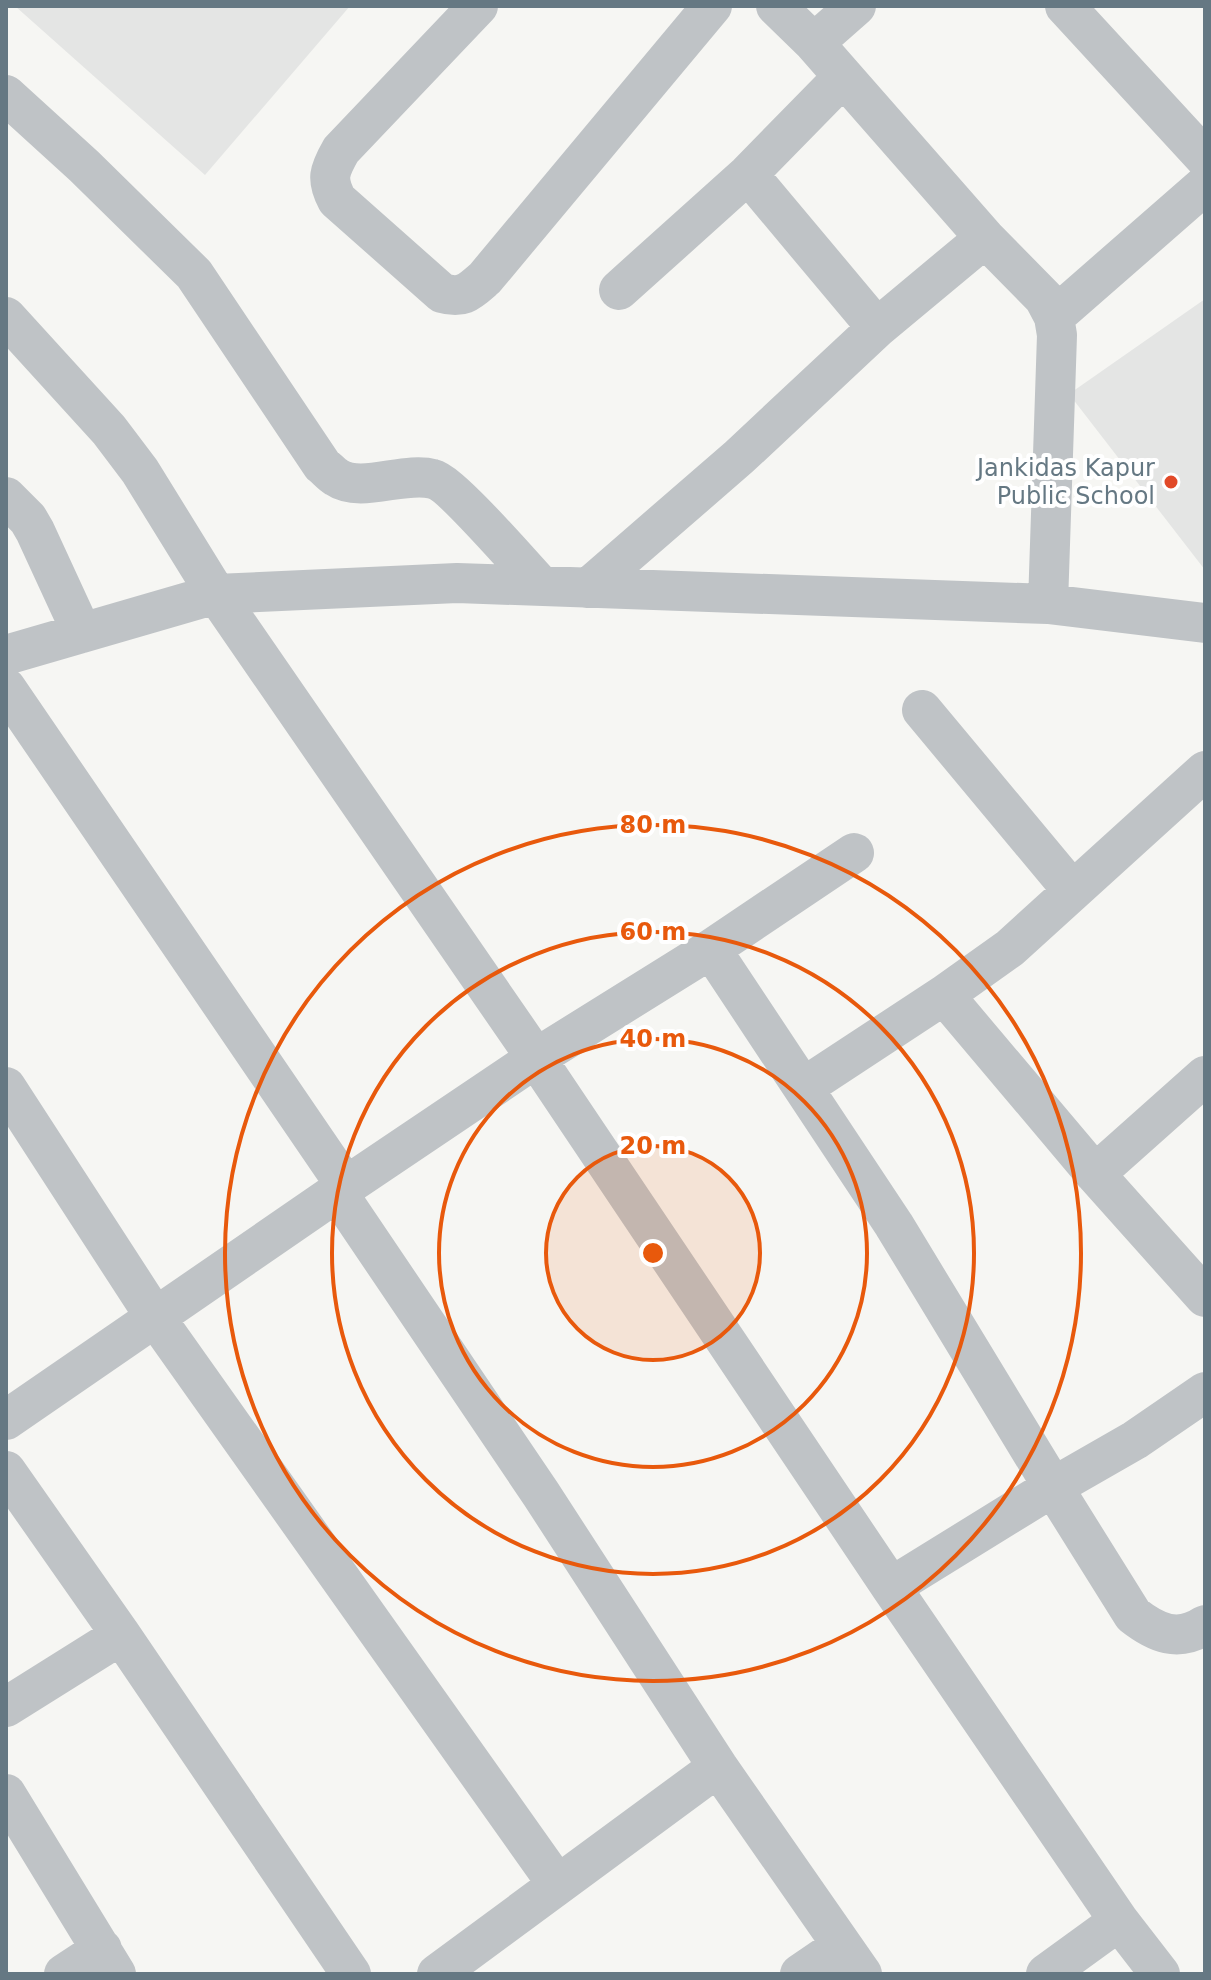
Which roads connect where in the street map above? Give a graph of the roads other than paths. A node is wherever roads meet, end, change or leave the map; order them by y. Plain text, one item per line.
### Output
1 (478, 6) edge
2 (712, 6) edge
3 (776, 6) edge
4 (856, 6) edge
5 (1065, 6) edge
6 (814, 43) junction
7 (843, 77) junction
8 (6, 95) edge
9 (1205, 158) edge
10 (748, 174) junction
11 (1205, 185) edge
12 (985, 238) junction
13 (619, 290) dead end
14 (6, 317) edge
15 (1054, 317) junction
16 (877, 328) junction
17 (6, 497) edge
18 (541, 586) junction
19 (588, 588) junction
20 (216, 594) junction
21 (1048, 604) junction
22 (1205, 623) edge
23 (82, 633) junction
24 (6, 655) edge
25 (6, 688) edge
26 (922, 710) dead end
27 (1205, 771) edge
28 (854, 853) dead end
29 (1072, 890) junction
30 (711, 949) junction
31 (944, 995) junction
32 (536, 1058) junction
33 (1205, 1076) edge
34 (6, 1087) edge
35 (804, 1087) junction
36 (17, 1130) edge
37 (1095, 1174) junction
38 (341, 1189) junction
39 (1205, 1297) edge
40 (155, 1317) junction
41 (1205, 1392) edge
42 (6, 1420) edge
43 (6, 1471) edge
44 (1053, 1487) junction
45 (891, 1587) junction
46 (1205, 1625) edge
47 (121, 1635) junction
48 (6, 1707) edge
49 (718, 1767) junction
50 (6, 1794) edge
51 (557, 1884) junction
52 (1119, 1921) junction
53 (851, 1960) edge
54 (109, 1961) edge
55 (64, 1974) edge
56 (351, 1974) edge
57 (437, 1974) edge
58 (800, 1974) edge
59 (1046, 1974) edge
60 (1160, 1974) edge

1 - 2 street
3 - 6 street
4 - 6 street
5 - 9 street
6 - 7 street
7 - 10 street
7 - 12 street
8 - 18 street
10 - 13 street
10 - 16 street
11 - 15 street
12 - 15 street
12 - 16 street
14 - 20 street
15 - 21 street
16 - 19 street
17 - 23 street
18 - 19 street
18 - 20 street
19 - 21 street
20 - 23 street
20 - 32 street
21 - 22 street
23 - 24 street
25 - 38 street
26 - 29 street
27 - 29 street
28 - 30 street
29 - 31 street
30 - 32 street
30 - 35 street
31 - 35 street
31 - 37 street
32 - 38 street
32 - 45 street
33 - 37 street
34 - 36 street
35 - 44 street
36 - 40 street
37 - 39 street
38 - 40 street
38 - 49 street
40 - 42 street
40 - 51 street
41 - 44 street
43 - 47 street
44 - 45 street
44 - 46 street
45 - 52 street
47 - 48 street
47 - 56 street
49 - 51 street
49 - 53 street
50 - 54 street
51 - 57 street
52 - 59 street
52 - 60 street
53 - 58 street
54 - 55 street

